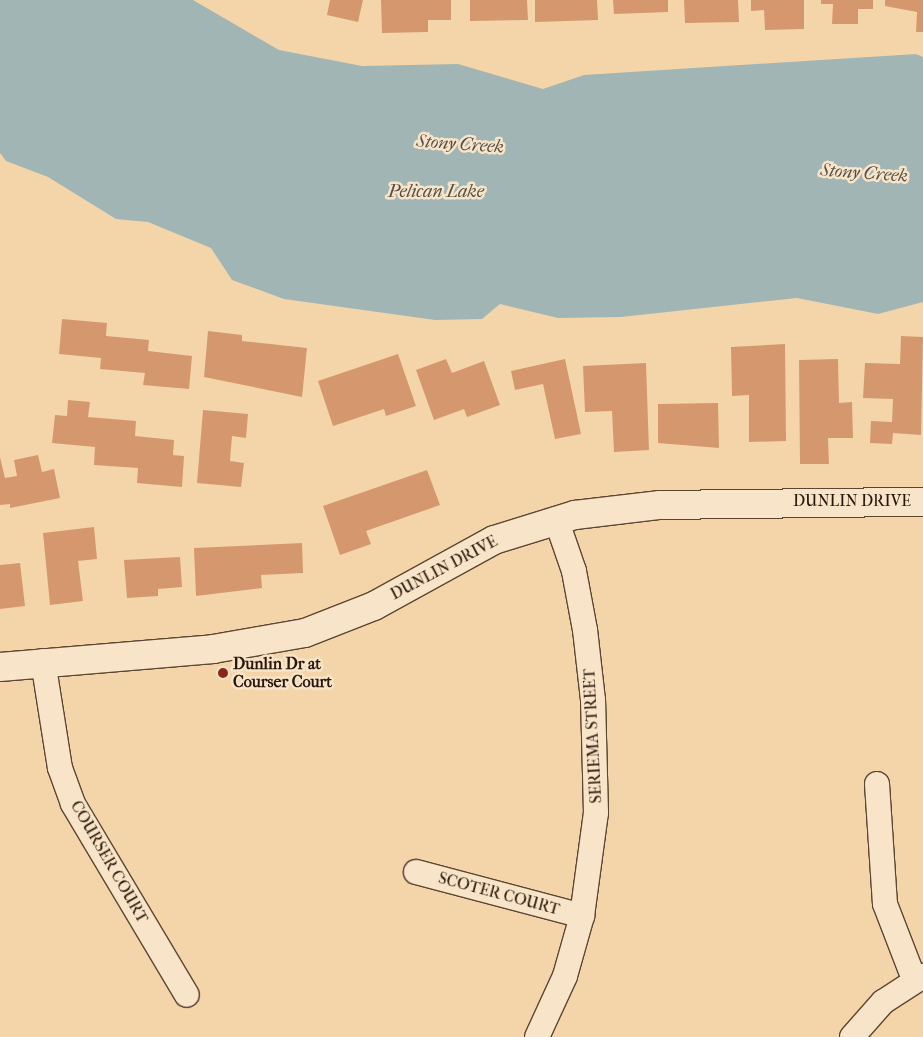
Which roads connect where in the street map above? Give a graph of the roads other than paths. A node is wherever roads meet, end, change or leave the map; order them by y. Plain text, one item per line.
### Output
1 (923, 502) edge
2 (556, 519) junction
3 (43, 661) junction
4 (0, 667) edge
5 (877, 784) dead end
6 (416, 872) dead end
7 (582, 916) junction
8 (918, 978) edge
9 (187, 995) dead end
10 (537, 1037) edge
11 (852, 1037) edge

1 - 2 street, DUNLIN DRIVE
2 - 3 street, DUNLIN DRIVE
2 - 7 street, SERIEMA STREET
3 - 4 street, DUNLIN DRIVE
3 - 9 street, COURSER COURT
5 - 8 street
6 - 7 street, SCOTER COURT
7 - 10 street, SERIEMA STREET
8 - 11 street

